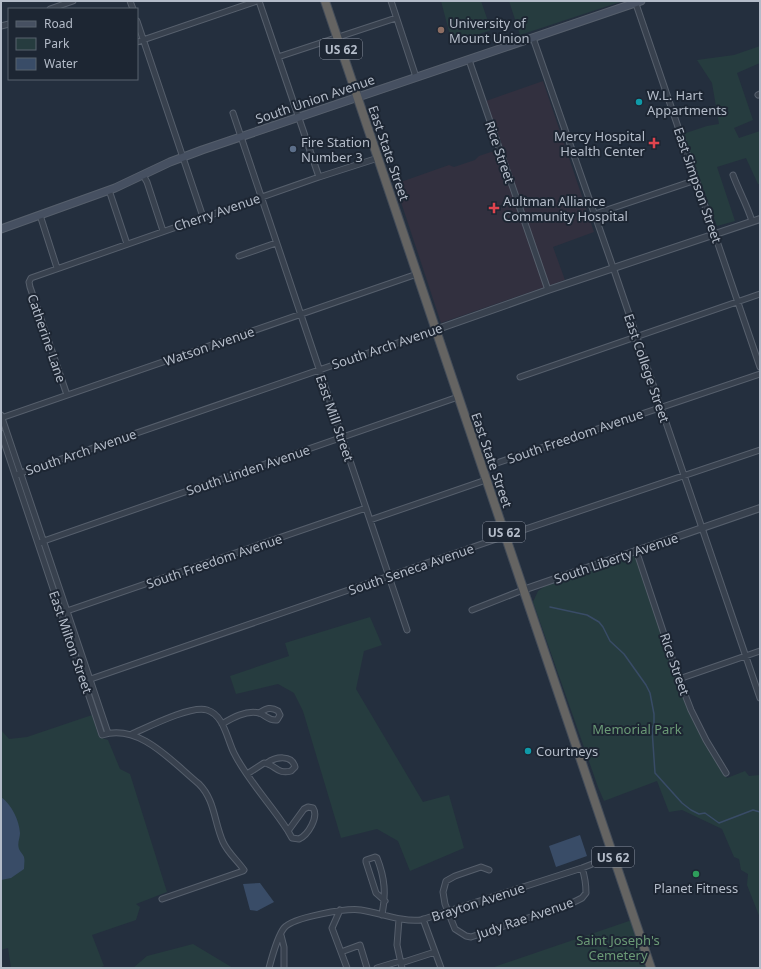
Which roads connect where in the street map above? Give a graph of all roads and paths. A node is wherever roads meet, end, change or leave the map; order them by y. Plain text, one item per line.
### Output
1 (73, 1) edge
2 (258, 1) edge
3 (324, 1) edge
4 (390, 1) edge
5 (637, 2) edge
6 (53, 8) edge
7 (396, 18) junction
8 (138, 24) edge
9 (337, 38) junction
10 (533, 38) junction
11 (144, 40) junction
12 (138, 42) edge
13 (278, 57) junction
14 (469, 60) junction
15 (416, 77) junction
16 (357, 97) junction
17 (233, 113) dead end
18 (299, 117) junction
19 (240, 137) junction
20 (183, 157) junction
21 (378, 158) junction
22 (143, 175) junction
23 (733, 175) dead end
24 (318, 177) junction
25 (696, 180) junction
26 (109, 190) junction
27 (261, 197) junction
28 (595, 214) junction
29 (40, 215) junction
30 (203, 217) junction
31 (760, 219) edge
32 (752, 222) junction
33 (1, 229) edge
34 (163, 231) junction
35 (715, 234) junction
36 (276, 243) junction
37 (127, 244) junction
38 (239, 256) dead end
39 (57, 268) junction
40 (614, 268) junction
41 (417, 274) junction
42 (29, 280) joint
43 (548, 290) junction
44 (760, 294) edge
45 (737, 302) junction
46 (300, 314) junction
47 (436, 330) junction
48 (637, 336) junction
49 (760, 367) edge
50 (319, 370) junction
51 (760, 374) edge
52 (520, 376) dead end
53 (67, 395) junction
54 (458, 397) junction
55 (661, 407) junction
56 (1, 417) edge
57 (1, 433) edge
58 (342, 437) junction
59 (8, 445) junction
60 (760, 450) edge
61 (482, 468) junction
62 (18, 474) junction
63 (684, 476) junction
64 (486, 480) junction
65 (366, 508) junction
66 (760, 508) edge
67 (370, 520) junction
68 (702, 528) junction
69 (505, 536) junction
70 (41, 542) junction
71 (636, 550) junction
72 (389, 576) junction
73 (523, 590) junction
74 (472, 610) dead end
75 (64, 612) junction
76 (407, 630) dead end
77 (760, 652) edge
78 (746, 656) junction
79 (90, 679) junction
80 (679, 679) junction
81 (84, 681) junction
82 (760, 698) edge
83 (96, 706) junction
84 (259, 713) dead end
85 (222, 724) junction
86 (132, 734) junction
87 (267, 763) junction
88 (726, 773) dead end
89 (247, 774) junction
90 (288, 831) junction
91 (613, 856) junction
92 (582, 868) junction
93 (489, 870) dead end
94 (162, 899) dead end
95 (385, 901) junction
96 (340, 910) junction
97 (448, 912) junction
98 (382, 915) junction
99 (423, 919) junction
100 (399, 920) junction
101 (281, 935) junction
102 (341, 952) junction
103 (435, 952) junction
104 (401, 964) edge
105 (269, 968) edge
106 (284, 968) edge
107 (347, 968) edge
108 (367, 968) edge
109 (377, 968) edge
110 (441, 968) edge
111 (650, 968) edge

1 - 6 street
2 - 11 street
2 - 13 street
3 - 9 highway, US 62
4 - 7 street
5 - 10 main road, South Union Avenue
5 - 25 street, East Simpson Street
7 - 9 street
7 - 15 street
8 - 11 street
9 - 13 street
9 - 16 highway, US 62
10 - 14 main road, South Union Avenue
10 - 28 street, East College Street
11 - 12 street
11 - 20 street
13 - 18 street
14 - 15 main road, South Union Avenue
14 - 43 street, Rice Street
15 - 16 main road, South Union Avenue
16 - 18 main road, South Union Avenue
16 - 21 highway, East State Street / US 62
17 - 19 street, East Mill Street
18 - 19 main road, South Union Avenue
18 - 24 street
19 - 20 main road, South Union Avenue
19 - 27 street, East Mill Street
20 - 22 main road, South Union Avenue
20 - 30 street
21 - 24 street, Cherry Avenue
21 - 41 highway, East State Street / US 62
22 - 26 main road, South Union Avenue
22 - 34 street
23 - 32 street
24 - 27 street, Cherry Avenue
25 - 28 street
25 - 35 street, East Simpson Street
26 - 29 main road, South Union Avenue
26 - 37 street
27 - 30 street, Cherry Avenue
27 - 36 street, East Mill Street
28 - 40 street, East College Street
29 - 33 main road, South Union Avenue
29 - 39 street
30 - 34 street, Cherry Avenue
31 - 32 street, South Arch Avenue
32 - 35 street, South Arch Avenue
34 - 37 street, Cherry Avenue
35 - 40 street, South Arch Avenue
35 - 45 street, East Simpson Street
36 - 38 street
36 - 46 street, East Mill Street
37 - 39 street, Cherry Avenue
39 - 42 street, Cherry Avenue
40 - 43 street, South Arch Avenue
40 - 48 street, East College Street
41 - 46 street, Watson Avenue
41 - 47 highway, East State Street / US 62
42 - 53 street, Catherine Lane
43 - 47 street, South Arch Avenue
44 - 45 street
45 - 48 street
45 - 49 street, East Simpson Street
46 - 50 street, East Mill Street
46 - 53 street, Watson Avenue
47 - 50 street, South Arch Avenue
47 - 54 highway, East State Street / US 62
48 - 52 street
48 - 55 street, East College Street
50 - 58 street, East Mill Street
50 - 62 street, South Arch Avenue
51 - 55 street, South Freedom Avenue
53 - 56 street, Watson Avenue
54 - 58 street, South Linden Avenue
54 - 61 highway, East State Street / US 62
55 - 61 street, South Freedom Avenue
55 - 63 street, East College Street
56 - 59 street, East Milton Street
57 - 59 street, East Milton Street
58 - 65 street, East Mill Street
58 - 70 street, South Linden Avenue
59 - 62 street, East Milton Street
60 - 63 street, South Seneca Avenue
61 - 64 highway, East State Street / US 62
62 - 70 street, East Milton Street
63 - 68 street, East College Street
63 - 69 street, South Seneca Avenue
64 - 67 street
64 - 69 highway, East State Street / US 62
65 - 67 street, East Mill Street
65 - 75 street, South Freedom Avenue
66 - 68 street, South Liberty Avenue
67 - 72 street, East Mill Street
68 - 71 street, South Liberty Avenue
68 - 78 street, East College Street
69 - 72 street, South Seneca Avenue
69 - 73 highway, East State Street / US 62
70 - 75 street, East Milton Street
71 - 73 street, South Liberty Avenue
71 - 80 street, Rice Street
72 - 76 street, East Mill Street
72 - 79 street, South Seneca Avenue
73 - 74 street, South Liberty Avenue
73 - 91 highway, East State Street / US 62
75 - 79 street, East Milton Street
75 - 81 street, East Milton Street
77 - 78 street
78 - 80 street
78 - 82 street, East College Street
79 - 81 street, South Seneca Avenue
79 - 83 street, East Milton Street
80 - 88 street, Rice Street
81 - 83 street, East Milton Street
83 - 86 street, East Milton Street
84 - 85 street
85 - 86 street
85 - 89 street
86 - 94 street
87 - 87 street
87 - 89 street
89 - 90 street
90 - 90 street
91 - 92 street, Brayton Avenue
91 - 111 highway, East State Street / US 62
92 - 97 street, Brayton Avenue
92 - 97 street, Judy Rae Avenue
93 - 97 street, Judy Rae Avenue
95 - 95 street
95 - 98 street
96 - 98 street, Brayton Avenue
96 - 101 street, Brayton Avenue
96 - 102 street
97 - 99 street, Brayton Avenue
98 - 100 street, Brayton Avenue
99 - 100 street, Brayton Avenue
99 - 103 street
100 - 104 street
101 - 105 street
101 - 106 street
102 - 107 street
102 - 108 street
103 - 104 street
103 - 110 street
104 - 109 street

